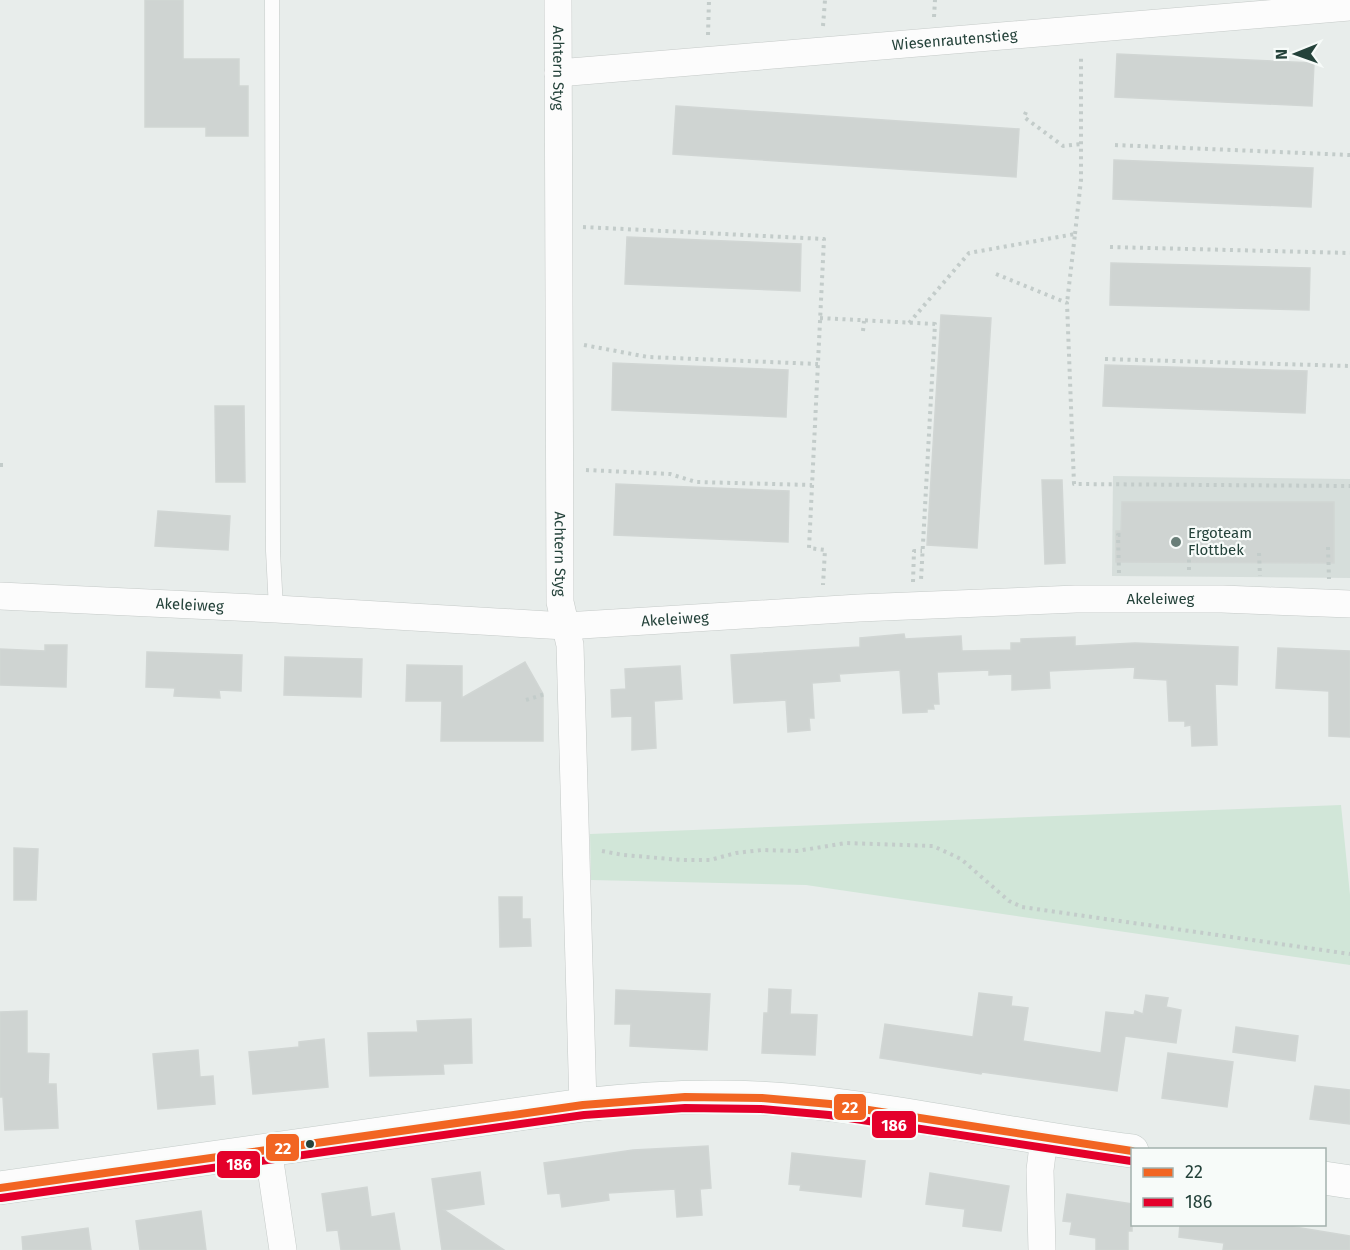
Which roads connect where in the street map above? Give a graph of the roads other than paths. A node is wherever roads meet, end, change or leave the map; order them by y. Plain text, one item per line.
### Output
1 (272, 0) edge
2 (558, 0) edge
3 (1350, 7) edge
4 (558, 73) junction
5 (0, 596) edge
6 (1350, 604) edge
7 (276, 609) junction
8 (565, 626) junction
9 (583, 1105) junction
10 (1044, 1138) junction
11 (268, 1148) junction
12 (1131, 1151) edge
13 (1326, 1178) edge
14 (1350, 1182) edge
15 (0, 1188) edge
16 (283, 1250) edge
17 (1042, 1250) edge

1 - 7 lane
2 - 4 street, Achtern Styg
3 - 4 street, Wiesenrautenstieg
4 - 8 street, Achtern Styg
5 - 7 street, Akeleiweg
6 - 8 street, Akeleiweg
7 - 8 street, Akeleiweg
8 - 9 street, Achtern Styg
9 - 10 street
9 - 11 street
10 - 12 street
10 - 17 street
11 - 15 street
11 - 16 street
13 - 14 street

